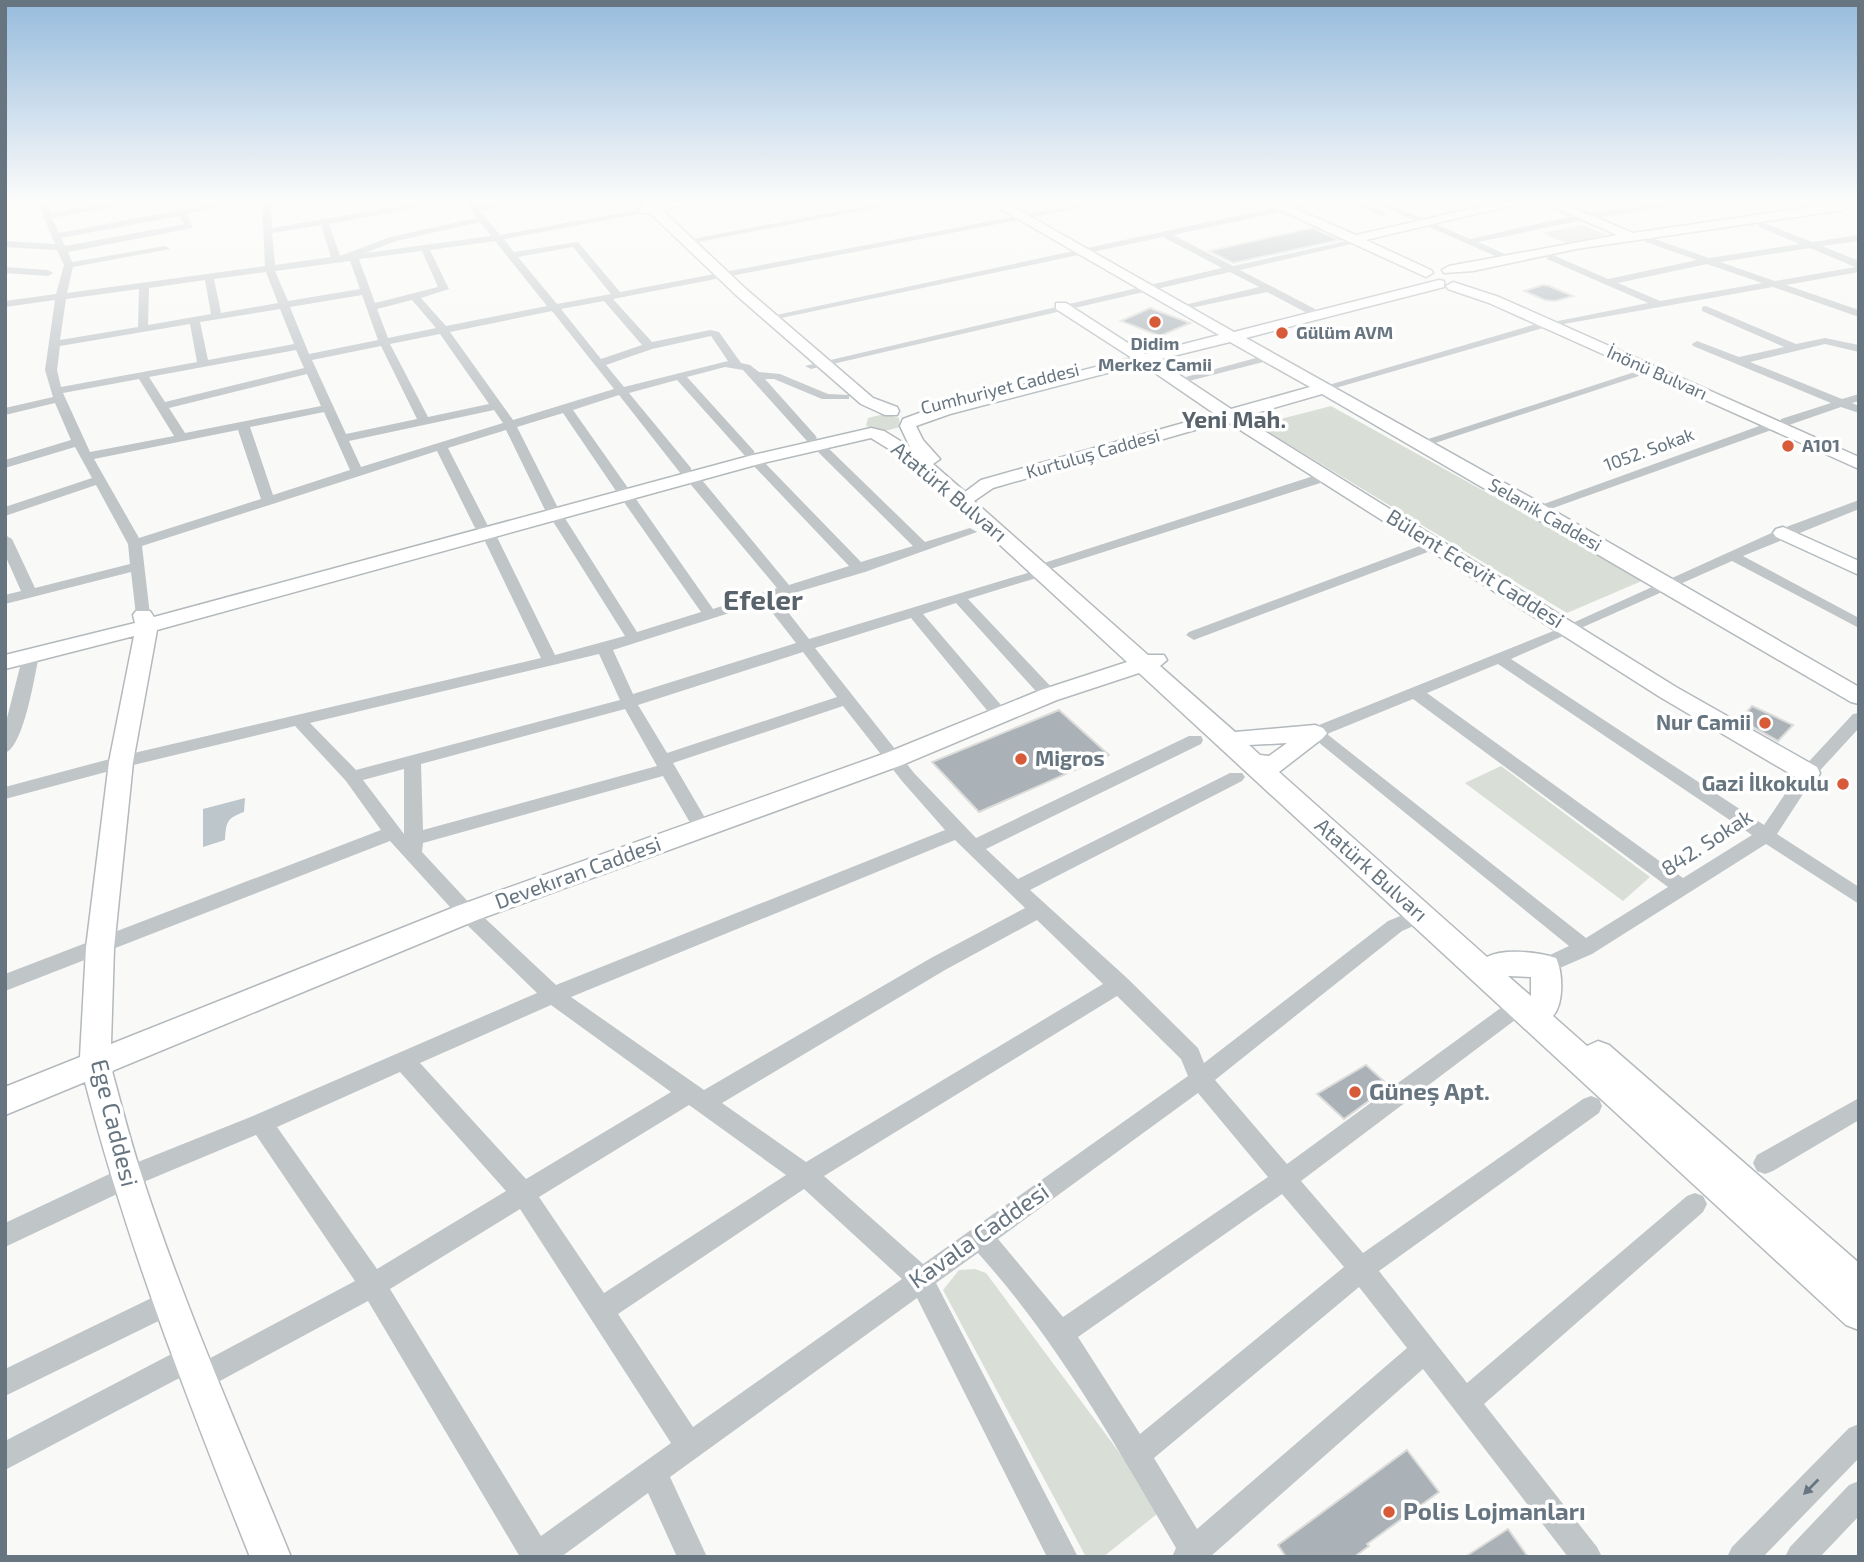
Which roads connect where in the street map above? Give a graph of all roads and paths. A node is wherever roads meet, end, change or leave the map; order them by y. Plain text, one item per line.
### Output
1 (67, 274) edge
2 (233, 274) edge
3 (272, 274) edge
4 (359, 274) edge
5 (436, 274) edge
6 (526, 274) edge
7 (596, 274) edge
8 (716, 274) edge
9 (729, 274) edge
10 (977, 274) edge
11 (1119, 274) edge
12 (1204, 274) edge
13 (1241, 274) edge
14 (1433, 274) edge
15 (1451, 274) edge
16 (1482, 274) edge
17 (1589, 274) edge
18 (1645, 274) edge
19 (1743, 274) edge
20 (1820, 274) edge
21 (718, 276) junction
22 (209, 277) junction
23 (1439, 277) junction
24 (1471, 280) junction
25 (1607, 282) junction
26 (1769, 283) junction
27 (144, 285) junction
28 (1143, 288) junction
29 (1269, 288) junction
30 (365, 291) junction
31 (61, 296) junction
32 (612, 296) junction
33 (416, 298) junction
34 (1656, 303) junction
35 (1859, 303) edge
36 (5, 304) edge
37 (286, 305) junction
38 (1061, 306) junction
39 (1836, 306) junction
40 (371, 307) junction
41 (552, 308) junction
42 (1180, 309) junction
43 (1706, 309) dead end
44 (1311, 311) junction
45 (1859, 314) edge
46 (216, 316) junction
47 (772, 317) junction
48 (194, 320) junction
49 (1552, 323) junction
50 (143, 330) junction
51 (443, 330) junction
52 (1226, 335) junction
53 (384, 342) junction
54 (54, 344) junction
55 (1697, 344) dead end
56 (300, 346) junction
57 (649, 346) junction
58 (1793, 347) junction
59 (1859, 349) edge
60 (1142, 357) junction
61 (305, 358) junction
62 (1266, 358) junction
63 (1738, 361) junction
64 (202, 364) junction
65 (598, 364) junction
66 (818, 364) junction
67 (736, 365) junction
68 (311, 370) junction
69 (1651, 370) junction
70 (142, 375) junction
71 (756, 375) junction
72 (680, 376) junction
73 (1177, 381) junction
74 (1321, 389) junction
75 (621, 391) junction
76 (58, 395) junction
77 (845, 397) junction
78 (1859, 397) edge
79 (1840, 402) junction
80 (5, 403) edge
81 (162, 406) junction
82 (497, 406) junction
83 (328, 408) junction
84 (566, 408) junction
85 (1859, 410) edge
86 (5, 412) edge
87 (1228, 415) junction
88 (901, 418) junction
89 (424, 421) junction
90 (1779, 424) junction
91 (243, 425) junction
92 (510, 425) junction
93 (867, 426) junction
94 (181, 437) junction
95 (342, 439) junction
96 (814, 441) junction
97 (78, 442) junction
98 (1419, 444) junction
99 (441, 446) junction
100 (1859, 455) edge
101 (86, 457) junction
102 (752, 457) junction
103 (5, 464) edge
104 (1859, 464) edge
105 (357, 472) junction
106 (689, 474) junction
107 (1328, 476) junction
108 (99, 480) junction
109 (623, 491) junction
110 (268, 501) junction
111 (972, 502) junction
112 (1856, 508) edge
113 (1537, 509) junction
114 (553, 511) junction
115 (5, 512) edge
116 (484, 530) junction
117 (1783, 533) junction
118 (5, 539) edge
119 (135, 544) junction
120 (1436, 544) junction
121 (922, 547) junction
122 (1732, 556) junction
123 (138, 566) junction
124 (860, 569) junction
125 (1045, 569) junction
126 (1859, 569) edge
127 (1665, 585) junction
128 (30, 594) junction
129 (777, 594) junction
130 (959, 598) junction
131 (5, 600) edge
132 (914, 612) junction
133 (710, 615) junction
134 (145, 620) junction
135 (1859, 624) edge
136 (1571, 629) junction
137 (1194, 635) dead end
138 (634, 639) junction
139 (807, 645) junction
140 (604, 648) junction
141 (5, 652) edge
142 (31, 655) junction
143 (1500, 659) junction
144 (550, 661) junction
145 (5, 662) edge
146 (1150, 662) junction
147 (1416, 693) junction
148 (1049, 695) junction
149 (1859, 697) edge
150 (845, 700) junction
151 (629, 703) junction
152 (1001, 716) junction
153 (1859, 718) edge
154 (11, 719) edge
155 (298, 720) junction
156 (1315, 733) junction
157 (1195, 740) dead end
158 (5, 747) edge
159 (894, 759) junction
160 (1252, 761) junction
161 (121, 762) junction
162 (412, 762) junction
163 (666, 764) junction
164 (1808, 773) junction
165 (352, 777) junction
166 (5, 793) edge
167 (702, 828) junction
168 (1767, 835) junction
169 (966, 839) junction
170 (407, 842) junction
171 (1681, 887) junction
172 (1018, 888) junction
173 (1859, 897) edge
174 (1040, 909) junction
175 (467, 914) junction
176 (1420, 915) junction
177 (100, 948) junction
178 (1585, 948) junction
179 (1498, 964) junction
180 (1546, 966) junction
181 (5, 983) edge
182 (1119, 984) junction
183 (553, 995) junction
184 (1533, 1006) junction
185 (404, 1060) junction
186 (95, 1064) junction
187 (1200, 1079) junction
188 (695, 1098) junction
189 (5, 1101) edge
190 (1591, 1105) dead end
191 (1859, 1108) edge
192 (261, 1123) junction
193 (1765, 1163) dead end
194 (805, 1175) junction
195 (126, 1178) junction
196 (1286, 1178) junction
197 (523, 1192) junction
198 (1695, 1204) dead end
199 (5, 1235) edge
200 (979, 1236) junction
201 (1361, 1269) junction
202 (920, 1278) junction
203 (373, 1284) junction
204 (1859, 1286) edge
205 (170, 1302) junction
206 (601, 1310) junction
207 (1859, 1312) edge
208 (1060, 1334) junction
209 (1425, 1350) junction
210 (194, 1368) junction
211 (5, 1383) edge
212 (1466, 1401) junction
213 (1859, 1438) edge
214 (689, 1445) junction
215 (1136, 1455) junction
216 (5, 1456) edge
217 (653, 1471) junction
218 (1859, 1494) edge
219 (1191, 1554) edge
220 (271, 1557) edge
221 (536, 1557) edge
222 (692, 1557) edge
223 (1063, 1557) edge
224 (1587, 1557) edge
225 (1742, 1557) edge
226 (1800, 1557) edge

1 - 31 street
2 - 22 street
3 - 37 street
4 - 30 street
5 - 33 street
6 - 41 street
7 - 32 street
8 - 21 main road, Atatürk Bulvarı
9 - 21 street
10 - 47 street
11 - 28 main road, Selanik Caddesi
12 - 28 street
13 - 29 street
14 - 23 main road, İnönü Bulvarı
15 - 23 main road, Cumhuriyet Caddesi
16 - 24 main road, Cumhuriyet Caddesi
17 - 25 street
18 - 25 street
19 - 26 street
20 - 26 street
21 - 32 street
21 - 47 main road, Atatürk Bulvarı
21 - 66 main road, Atatürk Bulvarı
22 - 27 street
22 - 46 street
23 - 24 main road, Cumhuriyet Caddesi
23 - 44 main road, Cumhuriyet Caddesi
23 - 49 main road, İnönü Bulvarı
23 - 52 main road, Cumhuriyet Caddesi
24 - 49 main road, İnönü Bulvarı
25 - 34 street
26 - 34 street
26 - 39 street
27 - 31 street
27 - 50 street
28 - 38 street
28 - 42 main road, Selanik Caddesi
29 - 42 street
29 - 44 street
30 - 37 street
30 - 40 street
31 - 36 street
31 - 54 street
32 - 41 street
32 - 57 street
33 - 40 street
33 - 51 street
34 - 49 street
35 - 39 street
37 - 46 street
37 - 56 street
38 - 60 main road, Bülent Ecevit Caddesi
38 - 66 street
39 - 45 street
40 - 53 street
41 - 51 street
41 - 65 street
42 - 52 main road, Selanik Caddesi
43 - 58 street
44 - 52 main road, Cumhuriyet Caddesi
46 - 48 street
47 - 66 main road, Atatürk Bulvarı
48 - 50 street
48 - 64 street
49 - 69 main road, İnönü Bulvarı
49 - 74 street
49 - 90 main road, İnönü Bulvarı
50 - 54 street
51 - 53 street
51 - 82 street
52 - 60 main road, Cumhuriyet Caddesi
52 - 62 main road, Selanik Caddesi
53 - 61 street
53 - 89 street
54 - 76 street
55 - 63 street
56 - 61 street
56 - 64 street
57 - 65 street
57 - 67 street
58 - 59 street
58 - 63 street
60 - 73 main road, Bülent Ecevit Caddesi
60 - 88 main road, Cumhuriyet Caddesi
60 - 88 main road, Cumhuriyet Caddesi
61 - 68 street
62 - 73 street
62 - 74 main road, Selanik Caddesi
63 - 79 street
64 - 70 street
65 - 75 street
66 - 77 main road, Atatürk Bulvarı
66 - 88 main road, Atatürk Bulvarı
67 - 71 street
67 - 72 street
68 - 81 street
68 - 83 street
69 - 90 main road, İnönü Bulvarı
69 - 98 street
70 - 76 street
70 - 81 street
71 - 77 street
71 - 96 street
72 - 75 street
72 - 102 street
73 - 87 main road, Bülent Ecevit Caddesi
74 - 87 main road, Kurtuluş Caddesi
74 - 98 main road, Selanik Caddesi
75 - 84 street
75 - 106 street
76 - 80 street
76 - 86 street
76 - 97 street
77 - 93 main road, Atatürk Bulvarı
78 - 79 street, 1052. Sokak
79 - 85 street
79 - 90 street, 1052. Sokak
81 - 94 street
82 - 89 street
82 - 92 street
83 - 91 street
83 - 95 street
84 - 92 street
84 - 109 street
87 - 107 main road, Bülent Ecevit Caddesi
87 - 111 main road, Kurtuluş Caddesi
88 - 93 main road
88 - 93 main road
88 - 111 main road, Atatürk Bulvarı
89 - 95 street
90 - 100 main road, İnönü Bulvarı
90 - 104 main road, İnönü Bulvarı
90 - 113 street, 1052. Sokak
91 - 94 street
91 - 110 street
92 - 99 street
92 - 114 street
93 - 96 main road
93 - 111 main road, Atatürk Bulvarı
94 - 101 street
95 - 105 street
96 - 102 main road
96 - 121 street
97 - 101 street
97 - 103 street
98 - 113 main road, Selanik Caddesi
99 - 105 street
99 - 116 street
101 - 108 street
102 - 106 main road
102 - 124 street
105 - 110 street
106 - 109 main road
106 - 129 street
107 - 120 main road, Bülent Ecevit Caddesi
107 - 125 street
108 - 115 street
108 - 119 street
109 - 114 main road
109 - 133 street
110 - 119 street
111 - 121 street
111 - 125 main road, Atatürk Bulvarı
111 - 125 main road, Atatürk Bulvarı
112 - 117 street
113 - 127 main road, Selanik Caddesi
114 - 116 main road
114 - 138 street
116 - 134 main road
116 - 144 street
117 - 122 street
117 - 126 main road
118 - 128 street
119 - 123 street
120 - 136 main road, Bülent Ecevit Caddesi
120 - 137 street
121 - 124 street
122 - 127 street
122 - 135 street
123 - 128 street
123 - 134 street
124 - 129 street
125 - 130 street
125 - 146 main road, Atatürk Bulvarı
127 - 136 street
127 - 149 main road, Selanik Caddesi
128 - 131 street
129 - 133 street
129 - 139 street
130 - 132 street
130 - 148 street
132 - 139 street
132 - 152 street
133 - 138 street
134 - 141 main road
134 - 142 main road
134 - 161 main road, Ege Caddesi
136 - 143 street
136 - 164 main road, Bülent Ecevit Caddesi
138 - 140 street
139 - 150 street
139 - 151 street
140 - 144 street
140 - 151 street
142 - 145 main road
142 - 154 street
143 - 147 street
143 - 168 street
144 - 155 street
146 - 148 main road, Devekıran Caddesi
146 - 160 main road, Atatürk Bulvarı
147 - 156 street
147 - 171 street
148 - 152 main road, Devekıran Caddesi
150 - 159 street
150 - 163 street
151 - 162 street
151 - 163 street
152 - 159 main road, Devekıran Caddesi
153 - 164 street, 842. Sokak
154 - 158 street
155 - 161 street
155 - 165 street
156 - 160 main road
156 - 160 main road
156 - 178 street
157 - 169 street
159 - 167 main road, Devekıran Caddesi
159 - 169 street
160 - 172 street
160 - 176 main road, Atatürk Bulvarı
160 - 179 main road, Atatürk Bulvarı
161 - 166 street
161 - 177 main road, Ege Caddesi
162 - 165 street
162 - 170 street
163 - 167 street
163 - 170 street
164 - 168 street, 842. Sokak
165 - 170 street
167 - 175 main road, Devekıran Caddesi
168 - 171 street, 842. Sokak
168 - 173 street
169 - 172 street
169 - 183 street
170 - 175 street
170 - 177 street
171 - 178 street, 842. Sokak
172 - 174 street
174 - 182 street
174 - 188 street
175 - 183 street
175 - 186 main road, Devekıran Caddesi
176 - 184 main road, Atatürk Bulvarı
176 - 187 street, Kavala Caddesi
177 - 181 street
177 - 186 main road, Ege Caddesi
178 - 180 street, 842. Sokak
179 - 180 main road
179 - 184 main road, Atatürk Bulvarı
180 - 184 main road
182 - 187 street
182 - 194 street
183 - 185 street
183 - 188 street
184 - 196 street
184 - 204 main road, Atatürk Bulvarı
184 - 207 main road, Atatürk Bulvarı
185 - 192 street
185 - 197 street
186 - 189 main road, Devekıran Caddesi
186 - 195 main road, Ege Caddesi
187 - 196 street
187 - 200 street, Kavala Caddesi
188 - 194 street
188 - 197 street
190 - 201 street
191 - 193 street
192 - 195 street
192 - 203 street
194 - 202 street
194 - 206 street
195 - 199 street
195 - 205 main road, Ege Caddesi
196 - 201 street
196 - 208 street
197 - 203 street
197 - 206 street
198 - 212 street
200 - 202 street, Kavala Caddesi
200 - 208 street
201 - 209 street
201 - 215 street
202 - 214 street, Kavala Caddesi
202 - 223 street
203 - 210 street
203 - 221 street
205 - 210 main road, Ege Caddesi
205 - 211 street
206 - 214 street
208 - 215 street
209 - 212 street
209 - 219 street
210 - 216 street
210 - 220 main road, Ege Caddesi
212 - 224 street
213 -> 225 street
214 - 217 street, Kavala Caddesi
215 - 219 street
217 - 221 street, Kavala Caddesi
217 - 222 street
218 - 226 street

